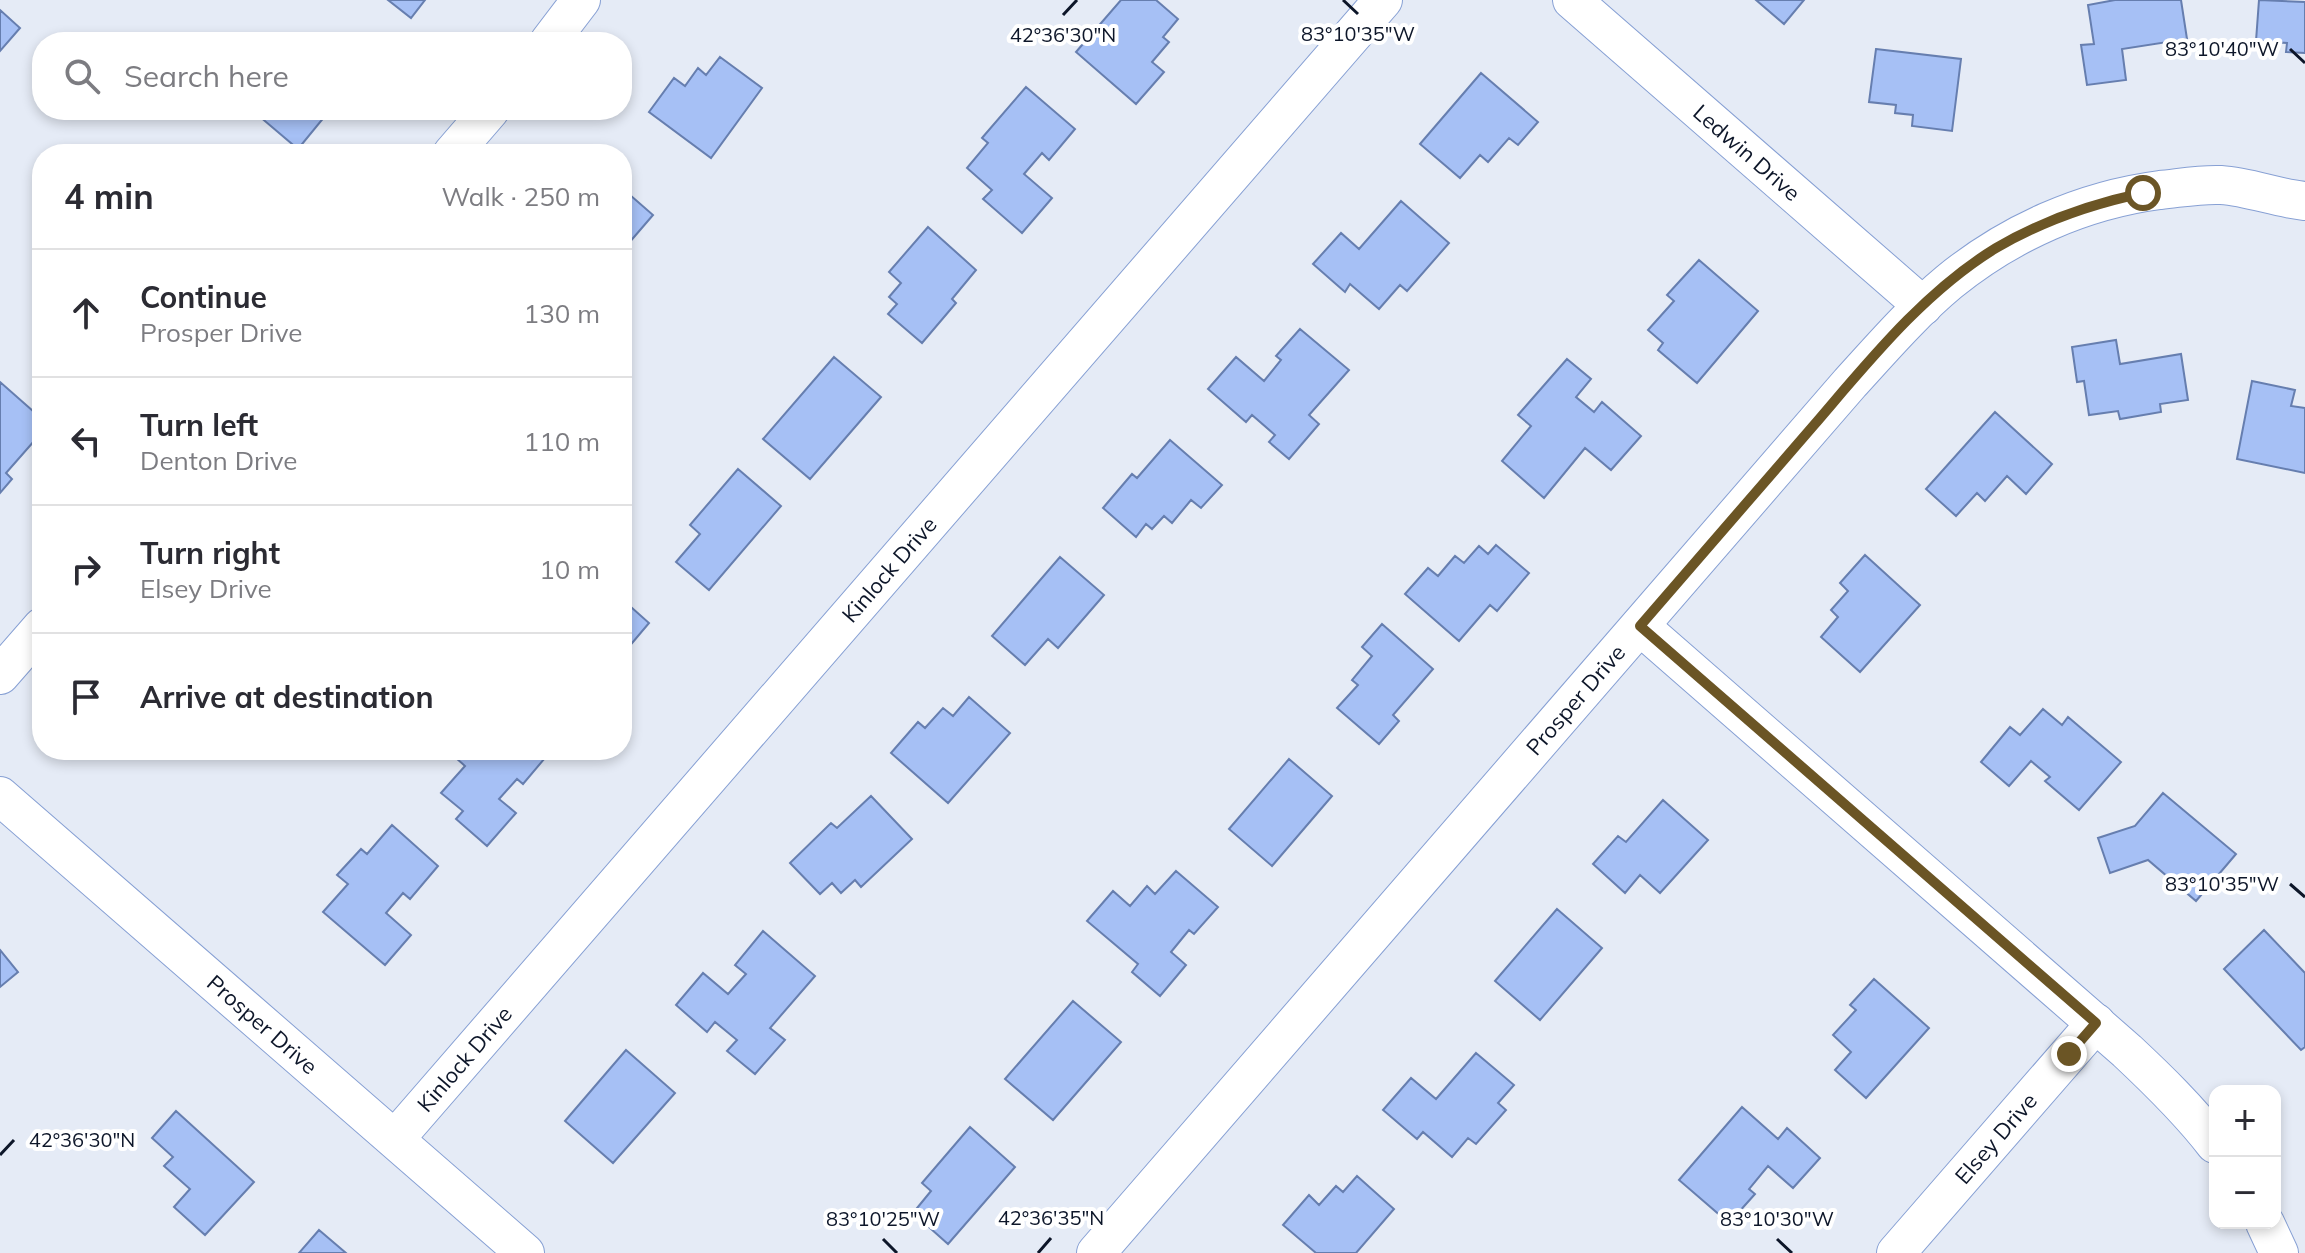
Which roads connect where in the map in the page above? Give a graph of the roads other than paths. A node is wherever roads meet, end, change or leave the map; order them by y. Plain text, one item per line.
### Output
1 (581, 0) edge
2 (1383, 0) edge
3 (1572, 0) edge
4 (557, 32) edge
5 (481, 120) edge
6 (461, 144) edge
7 (2300, 209) edge
8 (1923, 306) junction
9 (1640, 626) junction
10 (32, 638) edge
11 (0, 675) edge
12 (0, 796) edge
13 (2096, 1023) junction
14 (2209, 1136) edge
15 (395, 1139) junction
16 (2268, 1229) edge
17 (525, 1253) edge
18 (1096, 1253) edge
19 (1896, 1253) edge
20 (2279, 1253) edge

1 - 4 street
2 - 15 street, Kinlock Drive
3 - 8 street, Ledwin Drive
5 - 6 street
7 - 8 street, Prosper Drive
8 - 9 street, Prosper Drive
9 - 13 street
9 - 18 street, Prosper Drive
10 - 11 street
12 - 15 street, Prosper Drive
13 - 14 street
13 - 19 street, Elsey Drive
15 - 17 street, Prosper Drive
16 - 20 street

